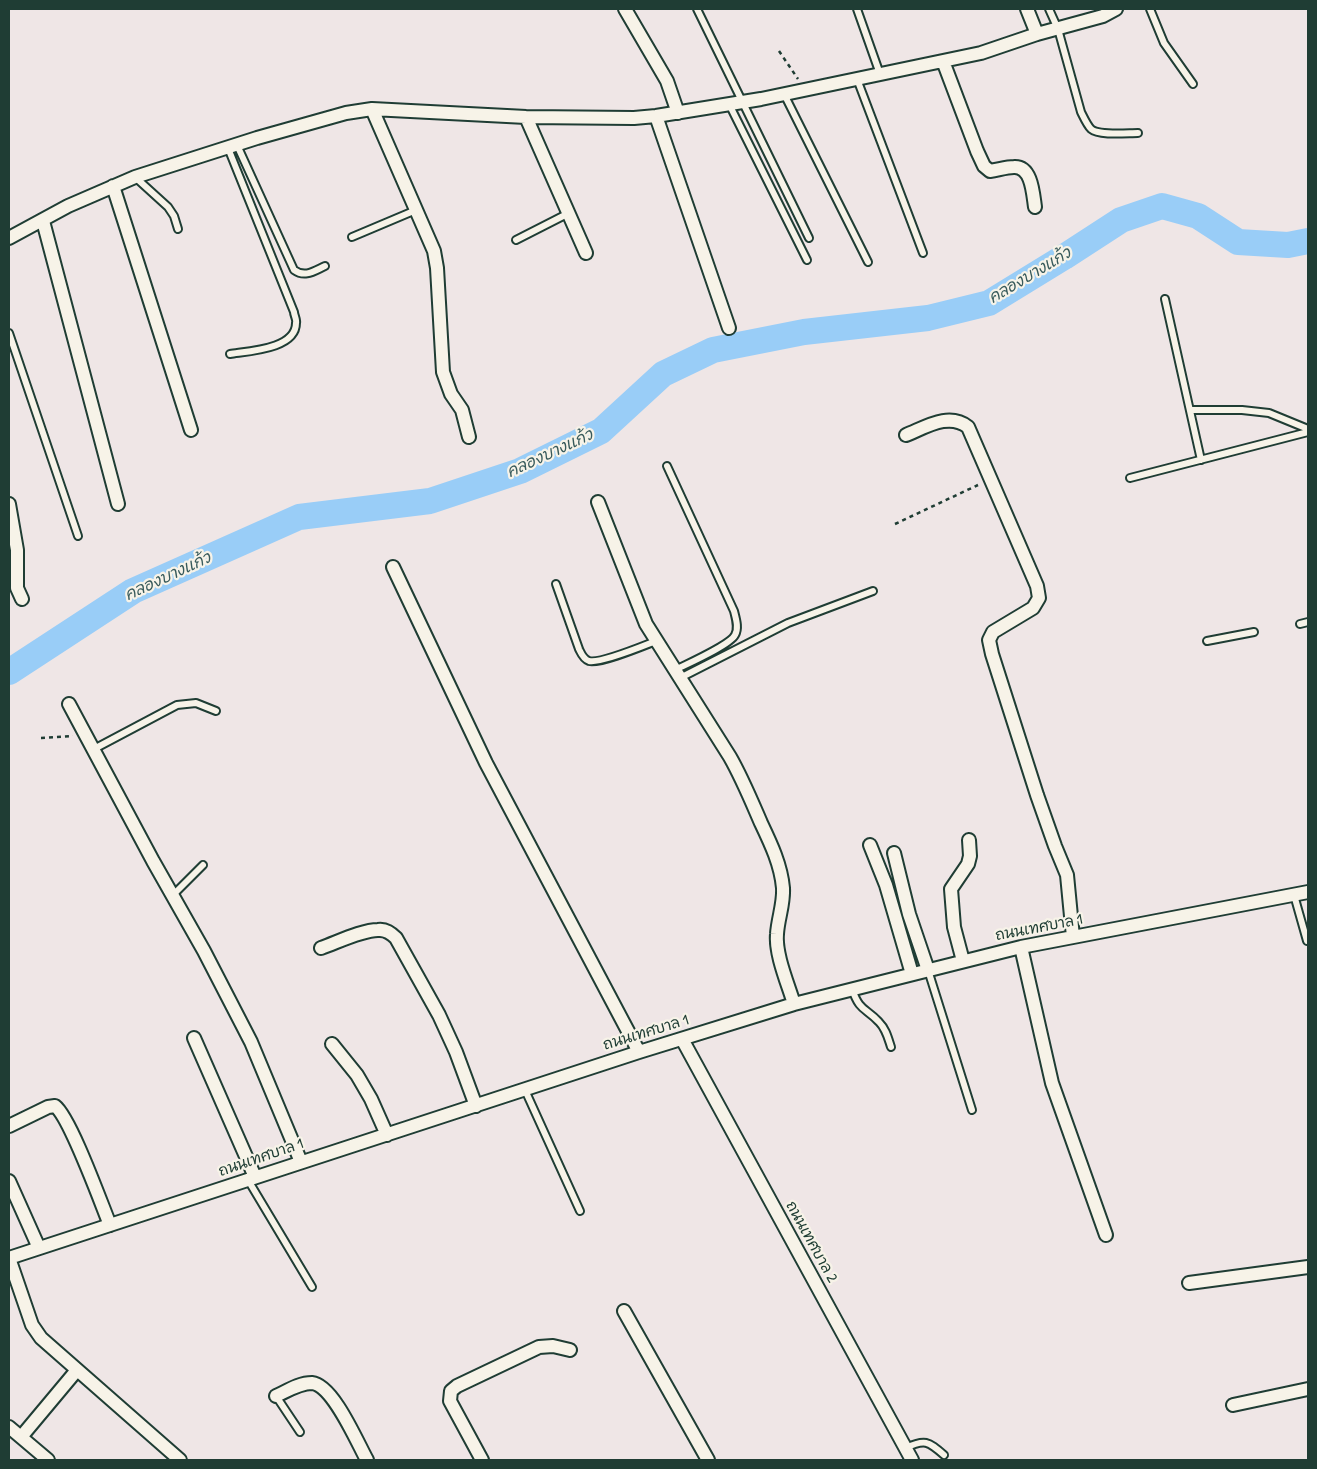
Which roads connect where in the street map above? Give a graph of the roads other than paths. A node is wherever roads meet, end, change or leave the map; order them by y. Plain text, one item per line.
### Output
1 (625, 9) edge
2 (697, 9) edge
3 (857, 9) edge
4 (1027, 9) edge
5 (1050, 9) edge
6 (1116, 9) edge
7 (1150, 9) edge
8 (1058, 30) junction
9 (1037, 34) junction
10 (944, 61) junction
11 (880, 74) junction
12 (857, 78) junction
13 (1193, 84) dead end
14 (784, 94) junction
15 (742, 102) junction
16 (729, 104) junction
17 (372, 109) junction
18 (678, 113) junction
19 (656, 116) junction
20 (526, 117) junction
21 (1138, 133) dead end
22 (233, 147) junction
23 (135, 177) junction
24 (113, 186) junction
25 (1035, 206) dead end
26 (416, 210) junction
27 (569, 213) junction
28 (43, 221) junction
29 (178, 229) dead end
30 (352, 236) dead end
31 (9, 238) edge
32 (809, 238) dead end
33 (516, 240) dead end
34 (586, 253) dead end
35 (923, 253) dead end
36 (808, 260) dead end
37 (868, 262) dead end
38 (325, 266) dead end
39 (1165, 299) dead end
40 (729, 328) dead end
41 (9, 333) edge
42 (230, 354) dead end
43 (1190, 410) junction
44 (191, 430) dead end
45 (1308, 431) edge
46 (906, 435) dead end
47 (469, 437) dead end
48 (1201, 460) junction
49 (667, 466) dead end
50 (1130, 478) dead end
51 (598, 502) dead end
52 (9, 504) edge
53 (118, 504) dead end
54 (78, 536) dead end
55 (393, 567) dead end
56 (556, 584) dead end
57 (873, 591) dead end
58 (22, 599) dead end
59 (1308, 622) edge
60 (1300, 624) dead end
61 (1254, 632) dead end
62 (656, 641) junction
63 (1208, 641) dead end
64 (678, 674) junction
65 (69, 704) dead end
66 (216, 711) dead end
67 (94, 749) junction
68 (969, 840) dead end
69 (870, 845) dead end
70 (894, 854) dead end
71 (202, 865) dead end
72 (1308, 892) edge
73 (172, 895) junction
74 (1294, 895) junction
75 (1073, 938) junction
76 (1307, 941) dead end
77 (1021, 947) junction
78 (321, 948) dead end
79 (963, 961) junction
80 (928, 970) junction
81 (912, 974) junction
82 (852, 989) junction
83 (794, 1004) junction
84 (194, 1038) dead end
85 (682, 1039) junction
86 (332, 1044) dead end
87 (891, 1047) dead end
88 (639, 1052) junction
89 (525, 1090) junction
90 (476, 1106) junction
91 (972, 1110) dead end
92 (9, 1126) edge
93 (386, 1135) junction
94 (302, 1162) junction
95 (252, 1179) junction
96 (9, 1181) edge
97 (580, 1211) dead end
98 (110, 1225) junction
99 (1106, 1235) dead end
100 (39, 1248) junction
101 (9, 1258) edge
102 (1308, 1267) edge
103 (13, 1281) edge
104 (1189, 1283) dead end
105 (312, 1287) dead end
106 (624, 1310) dead end
107 (570, 1350) dead end
108 (77, 1370) junction
109 (1308, 1389) edge
110 (276, 1396) joint
111 (1233, 1405) dead end
112 (9, 1427) edge
113 (300, 1432) dead end
114 (21, 1438) junction
115 (905, 1448) junction
116 (944, 1456) dead end
117 (48, 1460) edge
118 (180, 1460) edge
119 (367, 1460) edge
120 (482, 1460) edge
121 (708, 1460) edge
122 (912, 1460) edge

1 - 18 street
2 - 15 lane
3 - 11 lane
4 - 9 street
5 - 8 lane
6 - 8 street
7 - 13 lane
8 - 9 street
8 - 21 lane
9 - 10 street
10 - 11 street
10 - 25 street
11 - 12 street
12 - 14 street
12 - 35 lane
14 - 15 street
14 - 37 lane
15 - 16 street
15 - 32 lane
16 - 18 street
16 - 36 lane
17 - 20 street
17 - 22 street
17 - 26 street
18 - 19 street
19 - 20 street
19 - 40 street
20 - 27 street
22 - 23 street
22 - 38 lane
22 - 42 lane
23 - 24 street
23 - 29 lane
24 - 28 street
24 - 44 street
26 - 30 lane
26 - 47 street
27 - 33 lane
27 - 34 street
28 - 31 street
28 - 53 street
39 - 43 lane
41 - 54 lane
43 - 45 lane
43 - 48 lane
45 - 48 lane
46 - 75 street
48 - 50 lane
49 - 64 lane
51 - 62 street
52 - 58 street
55 - 88 street
56 - 62 lane
57 - 64 lane
59 - 60 lane
61 - 63 lane
62 - 64 street
64 - 83 street
65 - 67 street
66 - 67 lane
67 - 73 street
68 - 79 street
69 - 81 street
70 - 80 street
71 - 73 lane
72 - 74 street, ถนนเทศบาล 1
73 - 94 street
74 - 75 street, ถนนเทศบาล 1
74 - 76 lane
75 - 77 street, ถนนเทศบาล 1
77 - 79 street, ถนนเทศบาล 1
77 - 99 street
78 - 90 street
79 - 80 street, ถนนเทศบาล 1
80 - 81 street, ถนนเทศบาล 1
80 - 91 lane
81 - 82 street, ถนนเทศบาล 1
82 - 83 street, ถนนเทศบาล 1
82 - 87 lane
83 - 85 street, ถนนเทศบาล 1
84 - 95 street
85 - 88 street, ถนนเทศบาล 1
85 - 115 street, ถนนเทศบาล 2
86 - 93 street
88 - 89 street, ถนนเทศบาล 1
89 - 90 street, ถนนเทศบาล 1
89 - 97 lane
90 - 93 street, ถนนเทศบาล 1
92 - 98 street
93 - 94 street, ถนนเทศบาล 1
94 - 95 street, ถนนเทศบาล 1
95 - 98 street, ถนนเทศบาล 1
95 - 105 lane
96 - 100 street
98 - 100 street, ถนนเทศบาล 1
100 - 101 street, ถนนเทศบาล 1
101 - 103 street
102 - 104 street
103 - 108 street
106 - 121 street
107 - 120 street
108 - 114 street
108 - 118 street
109 - 111 street
110 - 113 lane
110 - 119 street
112 - 114 street
114 - 117 street
115 - 116 lane
115 - 122 street, ถนนเทศบาล 2

